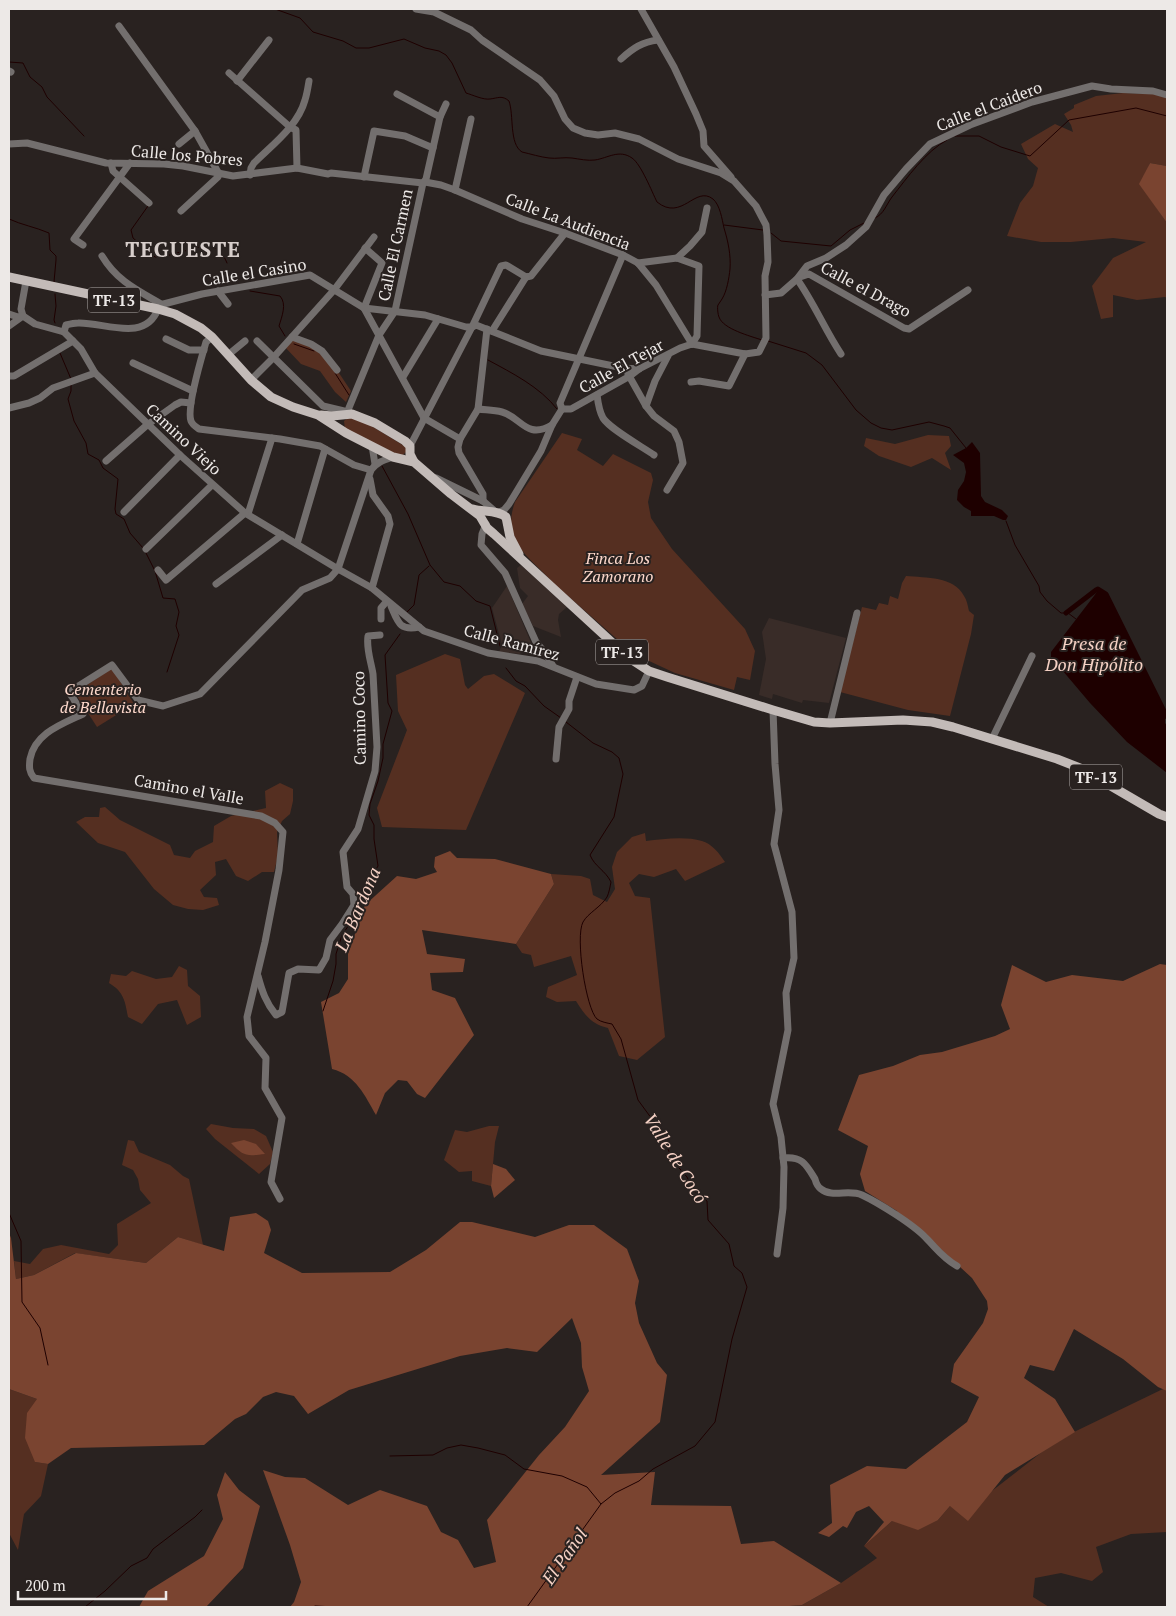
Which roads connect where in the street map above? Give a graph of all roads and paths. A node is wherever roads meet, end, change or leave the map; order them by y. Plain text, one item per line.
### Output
1 (416, 9) edge
2 (641, 9) edge
3 (119, 26) dead end
4 (269, 40) dead end
5 (658, 40) junction
6 (621, 59) dead end
7 (228, 73) dead end
8 (236, 80) junction
9 (309, 81) dead end
10 (396, 94) dead end
11 (1167, 95) edge
12 (446, 104) dead end
13 (440, 118) junction
14 (471, 119) dead end
15 (290, 127) junction
16 (195, 131) junction
17 (9, 144) edge
18 (179, 144) dead end
19 (433, 148) junction
20 (130, 163) junction
21 (111, 164) junction
22 (297, 168) junction
23 (219, 174) junction
24 (250, 175) junction
25 (120, 176) junction
26 (364, 176) junction
27 (734, 181) junction
28 (424, 182) junction
29 (455, 190) junction
30 (149, 203) dead end
31 (707, 208) dead end
32 (182, 211) dead end
33 (565, 233) junction
34 (374, 237) dead end
35 (83, 245) dead end
36 (365, 248) junction
37 (623, 255) junction
38 (102, 256) dead end
39 (677, 258) junction
40 (638, 263) junction
41 (526, 276) junction
42 (9, 277) edge
43 (798, 278) junction
44 (26, 281) junction
45 (334, 290) junction
46 (968, 290) dead end
47 (218, 291) junction
48 (765, 295) junction
49 (228, 304) dead end
50 (156, 307) junction
51 (364, 308) junction
52 (395, 311) junction
53 (9, 314) edge
54 (23, 316) junction
55 (438, 319) junction
56 (9, 326) edge
57 (472, 327) junction
58 (490, 330) junction
59 (64, 332) junction
60 (379, 336) junction
61 (212, 337) junction
62 (292, 337) junction
63 (166, 339) dead end
64 (73, 341) junction
65 (245, 341) dead end
66 (257, 341) dead end
67 (692, 344) junction
68 (204, 350) junction
69 (745, 354) junction
70 (841, 354) dead end
71 (228, 355) junction
72 (668, 356) junction
73 (273, 358) junction
74 (578, 359) junction
75 (133, 363) dead end
76 (622, 368) junction
77 (639, 369) junction
78 (337, 370) dead end
79 (95, 373) junction
80 (9, 376) edge
81 (630, 376) junction
82 (403, 377) junction
83 (251, 380) junction
84 (691, 382) dead end
85 (193, 392) junction
86 (597, 395) junction
87 (191, 403) junction
88 (646, 406) junction
89 (9, 408) edge
90 (562, 409) junction
91 (478, 410) junction
92 (318, 415) junction
93 (346, 415) junction
94 (424, 418) junction
95 (147, 425) junction
96 (552, 425) junction
97 (341, 429) junction
98 (272, 438) junction
99 (460, 439) junction
100 (372, 446) junction
101 (410, 446) junction
102 (325, 449) junction
103 (180, 455) junction
104 (654, 455) dead end
105 (396, 458) junction
106 (106, 461) dead end
107 (414, 462) junction
108 (374, 468) junction
109 (431, 475) junction
110 (212, 485) junction
111 (667, 490) dead end
112 (483, 501) junction
113 (509, 504) junction
114 (471, 508) junction
115 (124, 512) dead end
116 (247, 513) junction
117 (495, 513) junction
118 (486, 524) junction
119 (507, 525) junction
120 (494, 534) junction
121 (282, 535) junction
122 (297, 544) junction
123 (146, 549) dead end
124 (527, 564) junction
125 (158, 570) dead end
126 (338, 570) junction
127 (216, 584) dead end
128 (372, 588) junction
129 (388, 602) junction
130 (857, 613) dead end
131 (381, 619) dead end
132 (380, 635) dead end
133 (1032, 656) dead end
134 (553, 666) junction
135 (650, 671) junction
136 (577, 677) junction
137 (773, 710) junction
138 (830, 723) junction
139 (992, 739) junction
140 (556, 759) dead end
141 (1167, 817) edge
142 (258, 973) junction
143 (783, 1158) junction
144 (280, 1199) dead end
145 (778, 1254) dead end
146 (957, 1266) dead end

1 - 27 street
2 - 5 street
3 - 16 street
4 - 8 street
5 - 6 street
5 - 27 street
7 - 8 street
8 - 15 street
9 - 15 street
10 - 13 street
11 - 43 street, Calle el Caidero
12 - 13 street, Calle El Carmen
13 - 19 street, Calle El Carmen
14 - 29 street
15 - 22 street
15 - 24 street
16 - 18 street
16 - 23 street
17 - 21 street, Calle los Pobres
19 - 26 street
19 - 28 street, Calle El Carmen
20 - 21 street, Calle los Pobres
20 - 23 street, Calle los Pobres
20 - 25 street
21 - 25 street
22 - 24 street, Calle los Pobres
22 - 26 street, Calle los Pobres
23 - 24 street, Calle los Pobres
23 - 32 street
25 - 30 street
25 - 35 street
26 - 28 street, Calle los Pobres
27 - 48 street
28 - 29 street, Calle La Audiencia
28 - 52 street, Calle El Carmen
29 - 33 street, Calle La Audiencia
31 - 39 street
33 - 37 street, Calle La Audiencia
33 - 41 street
34 - 36 street
36 - 45 street
36 - 51 street
37 - 40 street, Calle La Audiencia
37 - 74 street
38 - 50 street
39 - 40 street
39 - 67 street
40 - 67 street, Calle La Audiencia
41 - 57 street
41 - 58 street
42 - 44 main road, TF-13
43 - 46 street, Calle el Drago
43 - 48 street, Calle el Caidero
43 - 70 street
44 - 50 main road, TF-13
44 - 54 street
45 - 47 street, Calle el Casino
45 - 51 street, Calle el Casino
45 - 62 street
47 - 49 street
47 - 50 street, Calle el Casino
48 - 69 street
50 - 59 street
50 - 61 main road, TF-13
51 - 52 street, Calle el Casino
51 - 60 street
52 - 55 street, Calle el Casino
52 - 60 street, Calle El Carmen
53 - 54 street, Camino Viejo
54 - 56 street
54 - 59 street, Camino Viejo
55 - 57 street, Calle el Casino
55 - 82 street
57 - 58 street, Calle el Casino
57 - 94 street
58 - 74 street, Calle el Casino
58 - 91 street
59 - 64 street, Camino Viejo
60 - 82 street
60 - 93 street, Calle El Carmen
61 - 68 street
61 - 71 main road, TF-13
62 - 73 street
62 - 78 street
63 - 68 street
64 - 79 street, Camino Viejo
64 - 80 street
65 - 71 street
66 - 73 street
67 - 69 street
67 - 72 street, Calle El Tejar
68 - 85 street
69 - 84 street
71 - 83 main road, TF-13
72 - 77 street, Calle El Tejar
72 - 88 street
73 - 83 street
73 - 93 street
74 - 76 street, Calle el Casino
74 - 90 street
75 - 85 street
76 - 77 street, Calle el Casino
76 - 81 street
77 - 81 street, Calle El Tejar
79 - 89 street
79 - 95 street, Camino Viejo
81 - 86 street, Calle El Tejar
81 - 88 street
82 - 94 street
83 - 92 main road, TF-13
85 - 87 street
86 - 90 street, Calle El Tejar
86 - 104 street
87 - 95 street
87 - 98 street
88 - 111 street
90 - 96 street
91 - 96 street
91 - 99 street
92 - 93 main road, TF-13
92 - 97 main road, TF-13
93 - 97 main road
93 - 101 main road, TF-13
94 - 99 street
94 - 101 street
95 - 103 street, Camino Viejo
95 - 106 street
96 - 113 street
97 - 100 main road, TF-13
98 - 102 street
98 - 116 street
99 - 112 street
100 - 105 main road, TF-13
100 - 108 street
101 - 105 main road
101 - 107 main road
102 - 108 street
102 - 122 street
103 - 110 street, Camino Viejo
103 - 115 street
105 - 107 main road, TF-13
105 - 108 street
107 - 109 main road, TF-13
108 - 126 street
108 - 128 street
109 - 112 street
109 - 114 main road, TF-13
110 - 116 street, Camino Viejo
110 - 123 street
112 - 117 street
113 - 117 street
113 - 119 street
114 - 117 main road, TF-13
114 - 118 main road, TF-13
116 - 121 street, Camino Viejo
116 - 125 street
117 - 118 main road
117 - 119 main road, TF-13
118 - 120 main road, TF-13
118 - 134 street
119 - 120 main road
119 - 124 main road, TF-13
120 - 124 main road, TF-13
121 - 122 street, Camino Viejo
121 - 127 street
122 - 126 street, Camino Viejo
124 - 135 main road, TF-13
126 - 128 street, Camino Viejo
126 - 142 street, Camino el Valle
128 - 129 street
129 - 131 street
129 - 134 street, Calle Ramírez
130 - 138 street
132 - 142 street, Camino Coco
133 - 139 street
134 - 136 street, Calle Ramírez
135 - 136 street, Calle Ramírez
135 - 137 main road, TF-13
136 - 140 street
137 - 138 main road, TF-13
137 - 143 street
138 - 139 main road, TF-13
139 - 141 main road, TF-13
142 - 144 street
143 - 145 street
143 - 146 street

